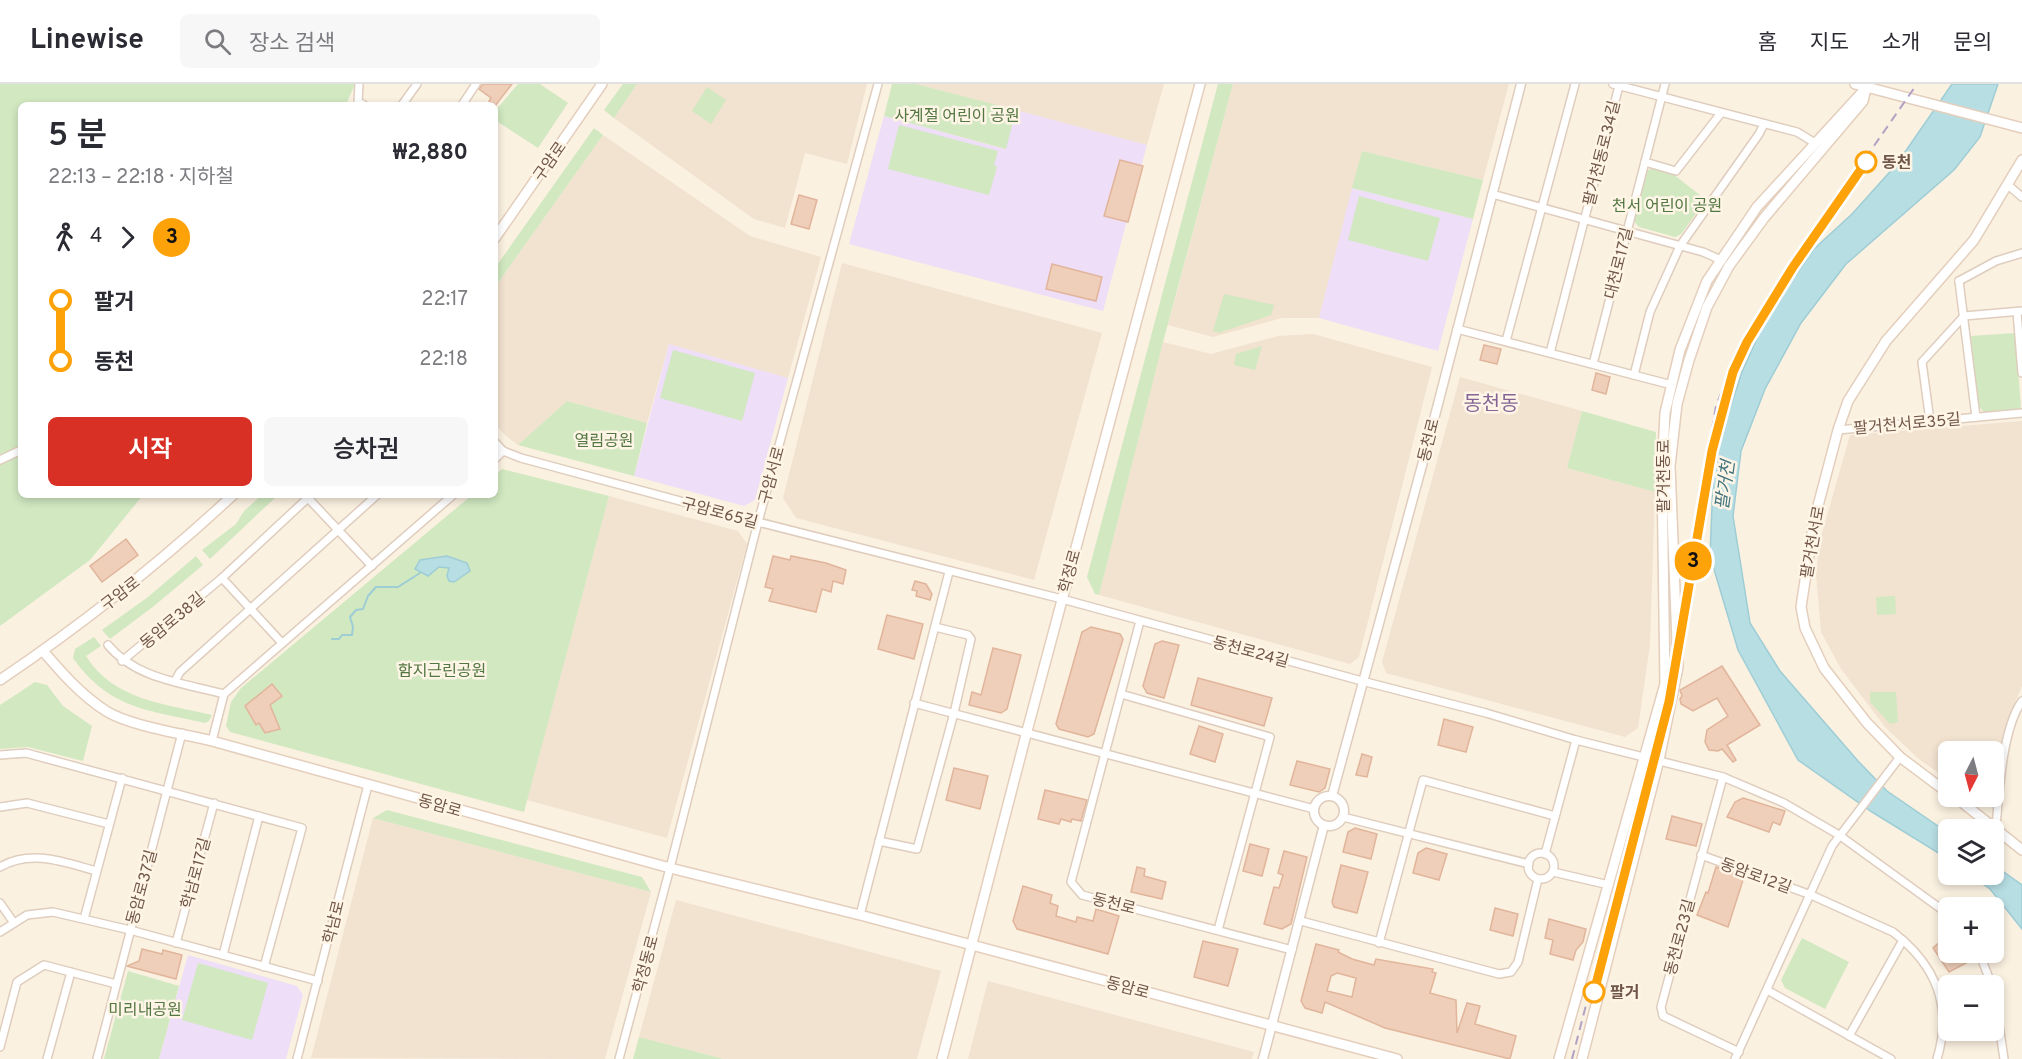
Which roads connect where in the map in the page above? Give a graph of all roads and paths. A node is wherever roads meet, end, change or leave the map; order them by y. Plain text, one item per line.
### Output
1 (359, 84) edge
2 (417, 84) edge
3 (476, 84) edge
4 (602, 84) edge
5 (878, 84) edge
6 (1200, 84) edge
7 (1521, 84) edge
8 (1575, 84) edge
9 (1665, 84) edge
10 (1855, 84) edge
11 (1616, 85) edge
12 (1868, 86) edge
13 (1662, 98) junction
14 (358, 102) edge
15 (404, 102) edge
16 (464, 102) edge
17 (1721, 113) junction
18 (1764, 124) junction
19 (2018, 128) edge
20 (1815, 143) junction
21 (2022, 160) edge
22 (1645, 162) junction
23 (2008, 185) junction
24 (1492, 194) junction
25 (2022, 197) edge
26 (1541, 208) junction
27 (1584, 220) junction
28 (1626, 232) junction
29 (498, 234) edge
30 (1680, 246) junction
31 (2022, 253) edge
32 (1721, 260) junction
33 (1948, 271) junction
34 (1959, 281) junction
35 (2020, 311) edge
36 (1964, 316) junction
37 (1457, 329) junction
38 (1506, 341) junction
39 (1550, 353) junction
40 (1593, 364) junction
41 (2022, 373) edge
42 (1634, 375) junction
43 (1672, 385) junction
44 (2022, 413) edge
45 (1976, 417) junction
46 (1930, 421) junction
47 (1838, 430) junction
48 (498, 445) edge
49 (18, 451) edge
50 (503, 451) junction
51 (498, 456) edge
52 (0, 460) edge
53 (229, 498) edge
54 (308, 498) edge
55 (312, 498) edge
56 (374, 498) edge
57 (450, 498) edge
58 (758, 522) junction
59 (338, 530) junction
60 (372, 566) junction
61 (950, 572) junction
62 (222, 578) junction
63 (1062, 599) junction
64 (250, 608) junction
65 (1140, 621) junction
66 (935, 627) junction
67 (282, 643) junction
68 (108, 645) dead end
69 (43, 651) junction
70 (122, 661) junction
71 (0, 680) edge
72 (175, 681) junction
73 (1362, 681) junction
74 (224, 694) junction
75 (1121, 694) junction
76 (2022, 701) edge
77 (914, 703) junction
78 (954, 713) junction
79 (1027, 731) junction
80 (182, 733) junction
81 (1576, 740) junction
82 (212, 741) junction
83 (1106, 752) junction
84 (0, 756) edge
85 (1645, 757) junction
86 (1900, 757) junction
87 (1659, 760) junction
88 (1723, 777) junction
89 (122, 778) junction
90 (368, 785) junction
91 (1938, 786) edge
92 (167, 790) junction
93 (1255, 793) junction
94 (1332, 796) junction
95 (214, 803) junction
96 (0, 807) edge
97 (1968, 807) edge
98 (1314, 809) junction
99 (259, 816) junction
100 (1555, 816) junction
101 (1343, 817) junction
102 (1985, 819) edge
103 (1997, 819) edge
104 (109, 824) junction
105 (1324, 825) junction
106 (1409, 832) junction
107 (2004, 834) edge
108 (1839, 835) junction
109 (879, 841) junction
110 (2022, 850) edge
111 (1545, 854) junction
112 (1701, 855) junction
113 (1528, 864) junction
114 (0, 867) edge
115 (670, 868) junction
116 (96, 871) junction
117 (1553, 872) junction
118 (1538, 879) junction
119 (1609, 885) junction
120 (1811, 895) junction
121 (0, 903) edge
122 (1938, 906) edge
123 (860, 915) junction
124 (84, 919) junction
125 (1300, 921) junction
126 (14, 923) junction
127 (130, 930) junction
128 (1218, 930) junction
129 (0, 932) edge
130 (1903, 940) junction
131 (176, 943) junction
132 (1379, 943) junction
133 (972, 945) junction
134 (1292, 950) junction
135 (222, 955) junction
136 (264, 967) junction
137 (71, 972) junction
138 (318, 981) junction
139 (116, 984) junction
140 (1767, 990) junction
141 (1271, 1025) junction
142 (1849, 1035) junction
143 (2001, 1041) edge
144 (0, 1047) edge
145 (1737, 1055) edge
146 (47, 1059) edge
147 (97, 1059) edge
148 (297, 1059) edge
149 (619, 1059) edge
150 (942, 1059) edge
151 (1263, 1059) edge
152 (1397, 1059) edge
153 (1559, 1059) edge
154 (1582, 1059) edge
155 (1891, 1059) edge
156 (1937, 1059) edge
157 (2004, 1059) edge

1 - 14 street
2 - 15 street
3 - 16 street
4 - 29 main road, 구암로
5 - 58 street, 구암서로
6 - 63 main road, 학정로
7 - 24 street, 동천로
8 - 26 street
9 - 13 street, 대천로17길
10 - 12 main road
11 - 13 street
11 - 27 street, 팔거천동로34길
12 - 19 main road
12 - 20 main road, 팔거천동로
12 - 87 main road, 팔거천동로
13 - 17 street
13 - 22 street, 대천로17길
17 - 18 street
17 - 22 street
18 - 20 street
18 - 30 street
20 - 32 main road, 팔거천동로
21 - 23 main road, 팔거천서로
22 - 28 street, 대천로17길
23 - 25 street
23 - 33 main road, 팔거천서로
24 - 26 street, 팔거천동로34길
24 - 37 street, 동천로
26 - 27 street, 팔거천동로34길
26 - 38 street
27 - 28 street, 팔거천동로34길
27 - 39 street, 팔거천동로34길
28 - 30 street, 팔거천동로34길
28 - 40 street, 대천로17길
30 - 32 street, 팔거천동로34길
30 - 42 street
31 - 34 street
32 - 43 main road, 팔거천동로
33 - 34 street
33 - 47 main road, 팔거천서로
34 - 36 street, 팔거천서로35길
35 - 36 street
35 - 41 street
36 - 45 street, 팔거천서로35길
36 - 46 street
37 - 38 street
37 - 73 street, 동천로
38 - 39 street
39 - 40 street
40 - 42 street
42 - 43 street
43 - 85 main road, 팔거천동로
44 - 45 street, 팔거천서로35길
45 - 46 street, 팔거천서로35길
46 - 47 street, 팔거천서로35길
47 - 86 main road, 팔거천서로
48 - 50 street
49 - 52 street
50 - 51 street
50 - 58 street, 구암로65길
53 - 69 main road, 구암로
54 - 62 street, 동암로38길
55 - 59 street, 동암로38길
56 - 59 street
57 - 60 street
58 - 61 street, 구암로65길
58 - 115 street, 구암서로
59 - 60 street, 동암로38길
59 - 64 street
60 - 67 street
61 - 63 street, 구암로65길
61 - 66 street
62 - 64 street
62 - 70 street, 동암로38길
63 - 65 street, 동천로24길
63 - 79 main road, 학정로
64 - 67 street
64 - 72 street
65 - 73 street, 동천로24길
65 - 75 street
66 - 77 street
66 - 78 street
67 - 74 street
68 - 70 street, 동암로38길
69 - 71 main road, 구암로
69 - 80 main road, 동암로
70 - 72 street, 동암로38길
72 - 74 street, 동암로38길
73 - 81 street
73 - 94 street, 동천로
74 - 82 street
75 - 83 street
75 - 93 street
76 - 103 street
77 - 78 street
77 - 109 street
78 - 79 street
78 - 109 street
79 - 83 street
79 - 133 main road, 학정로
80 - 82 main road, 동암로
80 - 92 street, 동암로37길
81 - 85 street
81 - 100 street
82 - 90 main road, 동암로
83 - 93 street
83 - 128 street, 동천로
84 - 89 street
85 - 87 street
85 - 119 main road, 팔거천동로
86 - 91 main road, 팔거천서로
86 - 108 street, 동암로12길
87 - 88 street
87 - 154 main road, 팔거천동로
88 - 108 street
88 - 112 street, 동천로23길
89 - 92 street
89 - 104 street
90 - 115 main road, 동암로
90 - 138 street, 학남로
92 - 95 street
92 - 127 street, 동암로37길
93 - 98 street
93 - 128 street
94 - 98 street
94 - 101 street
95 - 99 street
95 - 131 street, 학남로17길
96 - 104 street
97 - 102 main road
98 - 105 street
99 - 135 street
99 - 136 street
100 - 106 street
100 - 111 street
101 - 105 street
101 - 106 street
104 - 116 street
105 - 125 street
106 - 113 street
106 - 132 street
107 - 110 main road
108 - 120 street, 동암로12길
108 - 122 street
109 - 123 street
111 - 113 street
111 - 117 street
112 - 120 street, 동암로12길
112 - 145 street, 동천로23길
113 - 118 street
114 - 116 street
115 - 123 main road, 동암로
115 - 149 street, 학정동로
116 - 124 street
117 - 118 street
117 - 119 street
118 - 132 street
119 - 153 main road, 팔거천동로
120 - 130 street, 동암로12길
120 - 140 street, 동암로12길
121 - 126 street
123 - 133 main road, 동암로
124 - 126 street
124 - 127 street
125 - 132 street
125 - 134 street
126 - 129 street
127 - 131 street
127 - 139 street, 동암로37길
128 - 134 street, 동천로
130 - 142 street
130 - 156 street, 동암로12길
131 - 135 street
133 - 141 main road, 동암로
133 - 150 main road, 학정로
134 - 141 street
135 - 136 street
136 - 138 street
137 - 139 street
137 - 144 street
137 - 146 street
138 - 148 street, 학남로
139 - 147 street, 동암로37길
140 - 142 street
140 - 145 street, 동암로12길
141 - 151 street
141 - 152 main road, 동암로
142 - 155 street
143 - 157 street

